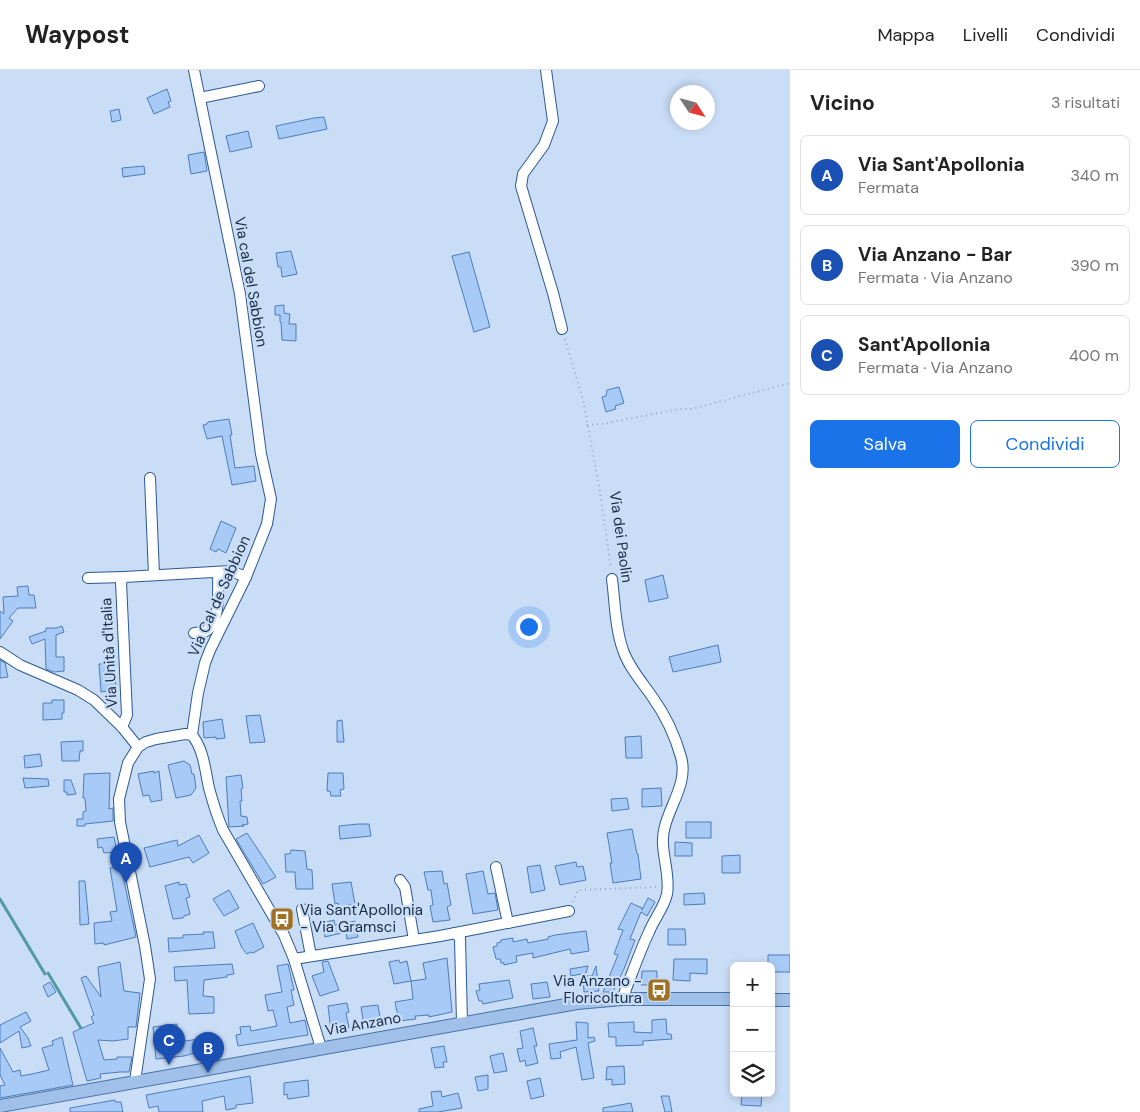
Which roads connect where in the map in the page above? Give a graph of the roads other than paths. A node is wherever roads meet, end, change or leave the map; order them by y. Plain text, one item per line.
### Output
1 (194, 70) edge
2 (546, 70) edge
3 (259, 86) dead end
4 (200, 98) junction
5 (562, 329) road end
6 (150, 478) dead end
7 (271, 499) joint
8 (218, 572) junction
9 (154, 575) junction
10 (124, 577) junction
11 (246, 577) junction
12 (88, 578) dead end
13 (612, 579) road end
14 (194, 633) dead end
15 (0, 652) edge
16 (122, 727) junction
17 (192, 735) junction
18 (138, 747) junction
19 (496, 867) dead end
20 (400, 880) dead end
21 (302, 909) dead end
22 (569, 911) road end
23 (508, 923) junction
24 (455, 934) junction
25 (414, 940) junction
26 (311, 956) junction
27 (294, 959) junction
28 (622, 999) junction
29 (730, 999) edge
30 (775, 1000) edge
31 (790, 1000) edge
32 (462, 1023) junction
33 (321, 1048) junction
34 (135, 1082) junction
35 (0, 1106) edge

1 - 4 street, Via cal del Sabbion
2 - 5 street
3 - 4 street
4 - 7 street, Via cal del Sabbion
6 - 9 street
7 - 11 street, Via Cal de Sabbion
8 - 9 street
8 - 11 street
8 - 14 street
9 - 10 street
10 - 12 street
10 - 16 street, Via Unità d'Italia
11 - 17 street, Via Cal de Sabbion
13 - 28 street, Via dei Paolin
15 - 16 street
16 - 18 street
17 - 18 street
17 - 27 street
18 - 34 street
19 - 23 street
20 - 25 street
21 - 26 street
22 - 23 street
23 - 24 street
24 - 25 street
24 - 32 street
25 - 26 street
26 - 27 street
27 - 33 street
28 - 29 main road, Via Anzano
28 - 32 main road, Via Anzano
30 - 31 main road
32 - 33 main road, Via Anzano
33 - 34 main road, Via Anzano
34 - 35 main road, Via Anzano

